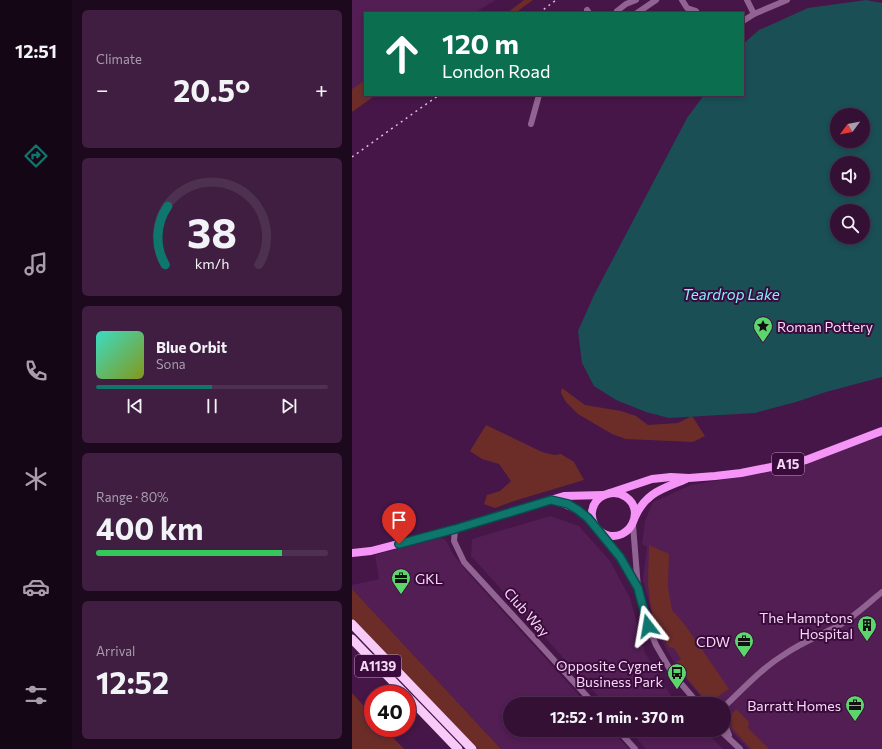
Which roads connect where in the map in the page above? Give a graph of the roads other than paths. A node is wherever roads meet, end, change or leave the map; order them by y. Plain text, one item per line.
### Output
1 (636, 0) edge
2 (656, 0) edge
3 (682, 0) edge
4 (747, 0) edge
5 (787, 0) edge
6 (617, 11) dead end
7 (638, 12) edge
8 (696, 12) edge
9 (754, 14) junction
10 (744, 20) edge
11 (539, 96) edge
12 (531, 124) dead end
13 (882, 431) edge
14 (689, 478) junction
15 (607, 494) junction
16 (551, 500) junction
17 (634, 521) junction
18 (455, 529) junction
19 (597, 529) junction
20 (352, 553) edge
21 (638, 588) junction
22 (882, 592) edge
23 (352, 624) edge
24 (352, 639) edge
25 (396, 685) edge
26 (588, 697) edge
27 (693, 697) edge
28 (731, 701) edge
29 (416, 705) edge
30 (624, 737) edge
31 (727, 737) edge
32 (731, 737) edge
33 (458, 749) edge
34 (472, 749) edge
35 (635, 749) edge
36 (740, 749) edge

1 - 6 street
2 - 7 street
3 - 8 street
4 - 9 street
5 - 9 street
9 - 10 street
11 - 12 street
13 - 14 main road, A15
14 - 15 main road, A15
14 - 17 main road, A15
15 - 16 main road, A15
15 - 17 main road, A15
15 - 19 main road
16 - 18 main road, A15
16 - 19 main road, A15
17 - 19 main road, A15
17 - 21 street
18 - 20 main road, A15
18 - 26 street, Club Way
19 - 21 street
21 - 27 street
22 - 28 street
23 - 34 highway, A1139
24 - 25 highway, A1139
29 - 33 highway, A1139
30 - 35 street
31 - 36 street
32 - 36 street

